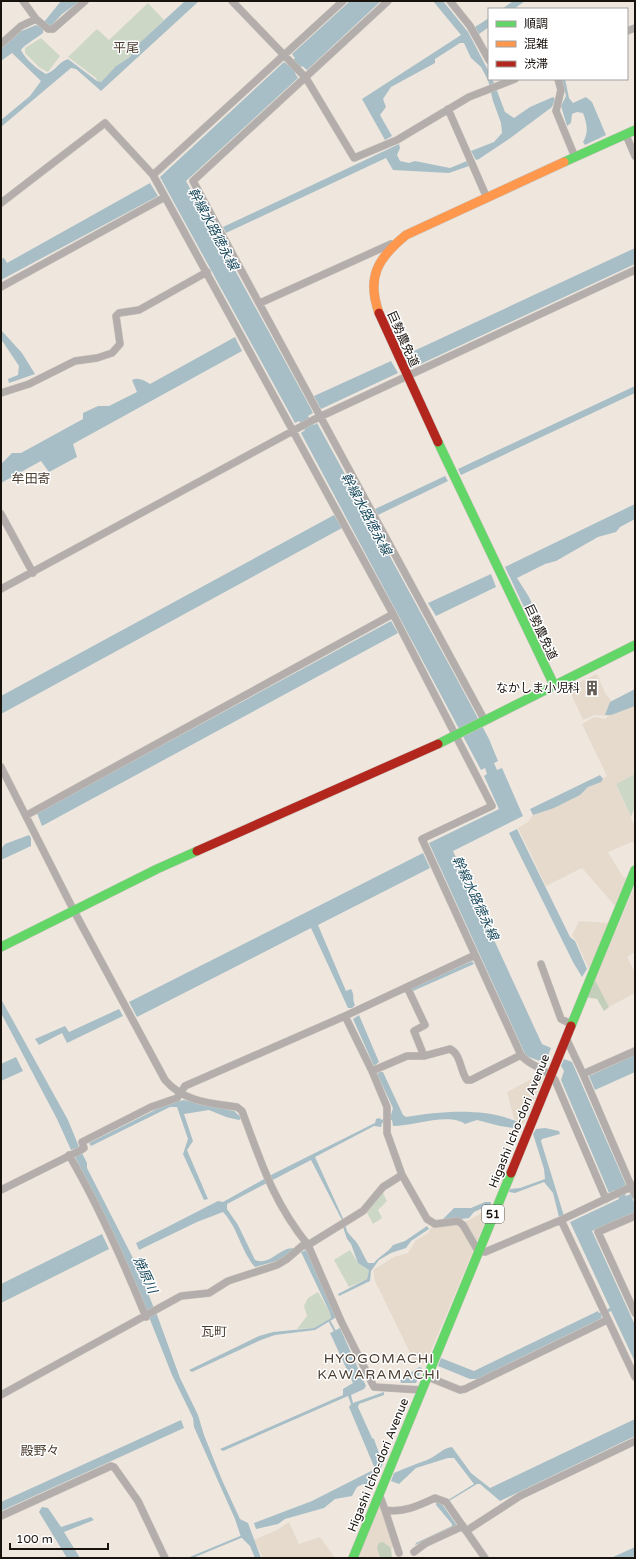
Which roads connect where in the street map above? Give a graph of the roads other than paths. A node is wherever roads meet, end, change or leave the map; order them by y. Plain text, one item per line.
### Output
1 (23, 1) edge
2 (86, 1) edge
3 (232, 1) edge
4 (343, 1) edge
5 (388, 1) edge
6 (450, 1) edge
7 (39, 22) junction
8 (1, 44) edge
9 (287, 57) junction
10 (488, 58) edge
11 (304, 76) junction
12 (512, 80) edge
13 (558, 80) edge
14 (500, 83) edge
15 (448, 109) junction
16 (635, 130) edge
17 (626, 135) junction
18 (635, 156) edge
19 (575, 157) junction
20 (153, 175) junction
21 (165, 197) junction
22 (487, 198) junction
23 (1, 203) edge
24 (393, 244) junction
25 (635, 270) edge
26 (207, 272) junction
27 (1, 287) edge
28 (260, 303) junction
29 (407, 376) junction
30 (1, 393) edge
31 (316, 418) junction
32 (297, 429) junction
33 (1, 514) edge
34 (33, 573) junction
35 (1, 589) edge
36 (393, 614) junction
37 (635, 644) edge
38 (554, 685) junction
39 (485, 721) junction
40 (456, 736) junction
41 (1, 767) edge
42 (27, 815) junction
43 (635, 870) edge
44 (74, 911) junction
45 (1, 947) edge
46 (475, 955) junction
47 (541, 964) dead end
48 (407, 987) junction
49 (345, 1016) junction
50 (571, 1024) junction
51 (566, 1038) junction
52 (635, 1051) edge
53 (521, 1055) junction
54 (424, 1056) junction
55 (372, 1071) junction
56 (551, 1074) junction
57 (583, 1074) junction
58 (180, 1094) junction
59 (70, 1155) junction
60 (402, 1175) junction
61 (631, 1188) edge
62 (1, 1190) edge
63 (635, 1195) edge
64 (606, 1199) junction
65 (635, 1216) edge
66 (561, 1220) junction
67 (305, 1245) junction
68 (478, 1251) junction
69 (635, 1313) edge
70 (605, 1315) junction
71 (146, 1316) junction
72 (428, 1376) junction
73 (635, 1377) edge
74 (421, 1390) junction
75 (1, 1395) edge
76 (635, 1441) edge
77 (379, 1494) junction
78 (385, 1510) junction
79 (1, 1516) edge
80 (465, 1528) junction
81 (414, 1552) dead end
82 (399, 1553) dead end
83 (165, 1558) edge
84 (353, 1558) edge
85 (485, 1558) edge

1 - 7 street
2 - 7 street
3 - 9 street
4 - 9 street
5 - 11 street
6 - 10 street
7 - 8 street
9 - 11 street
9 - 20 street
11 - 15 street
11 - 28 street
12 - 14 street
13 - 19 street
14 - 15 street
15 - 22 street
16 - 17 street, 巨勢農免道
17 - 18 street
17 - 19 street, 巨勢農免道
19 - 22 street, 巨勢農免道
20 - 21 street
20 - 23 street
21 - 26 street
21 - 27 street
22 - 24 street, 巨勢農免道
24 - 28 street
24 - 29 street, 巨勢農免道
25 - 29 street
26 - 30 street
26 - 32 street
28 - 31 street
29 - 31 street
29 - 38 street, 巨勢農免道
31 - 32 street
31 - 39 street
32 - 34 street
32 - 36 street
33 - 34 street
34 - 35 street
36 - 40 street
36 - 42 street
37 - 38 street
38 - 39 street
39 - 40 street
40 - 44 street
40 - 46 street
41 - 42 street
42 - 44 street
43 - 50 street, Higashi Icho-dori Avenue / 51
44 - 45 street
44 - 58 street
46 - 48 street
46 - 53 street
47 - 50 street
48 - 49 street
48 - 54 street
49 - 55 street
49 - 58 street
50 - 51 street, Higashi Icho-dori Avenue / 51
51 - 56 street, Higashi Icho-dori Avenue / 51
51 - 57 street
52 - 57 street
53 - 54 street
53 - 56 street
54 - 55 street
55 - 60 street
56 - 64 street
56 - 68 street, Higashi Icho-dori Avenue / 51
57 - 61 street
58 - 59 street
58 - 67 street
59 - 62 street
59 - 71 street
60 - 67 street
60 - 68 street
61 - 63 street
61 - 64 street
64 - 66 street
65 - 69 street
66 - 68 street
66 - 70 street
67 - 71 street
67 - 74 street
68 - 72 street, Higashi Icho-dori Avenue / 51
70 - 72 street
70 - 73 street
71 - 75 street
72 - 74 street, Higashi Icho-dori Avenue / 51
74 - 77 street, Higashi Icho-dori Avenue / 51
76 - 80 street
77 - 78 street
77 - 84 street, Higashi Icho-dori Avenue / 51
78 - 80 street
78 - 82 street
79 - 83 street
80 - 81 street
80 - 85 street

